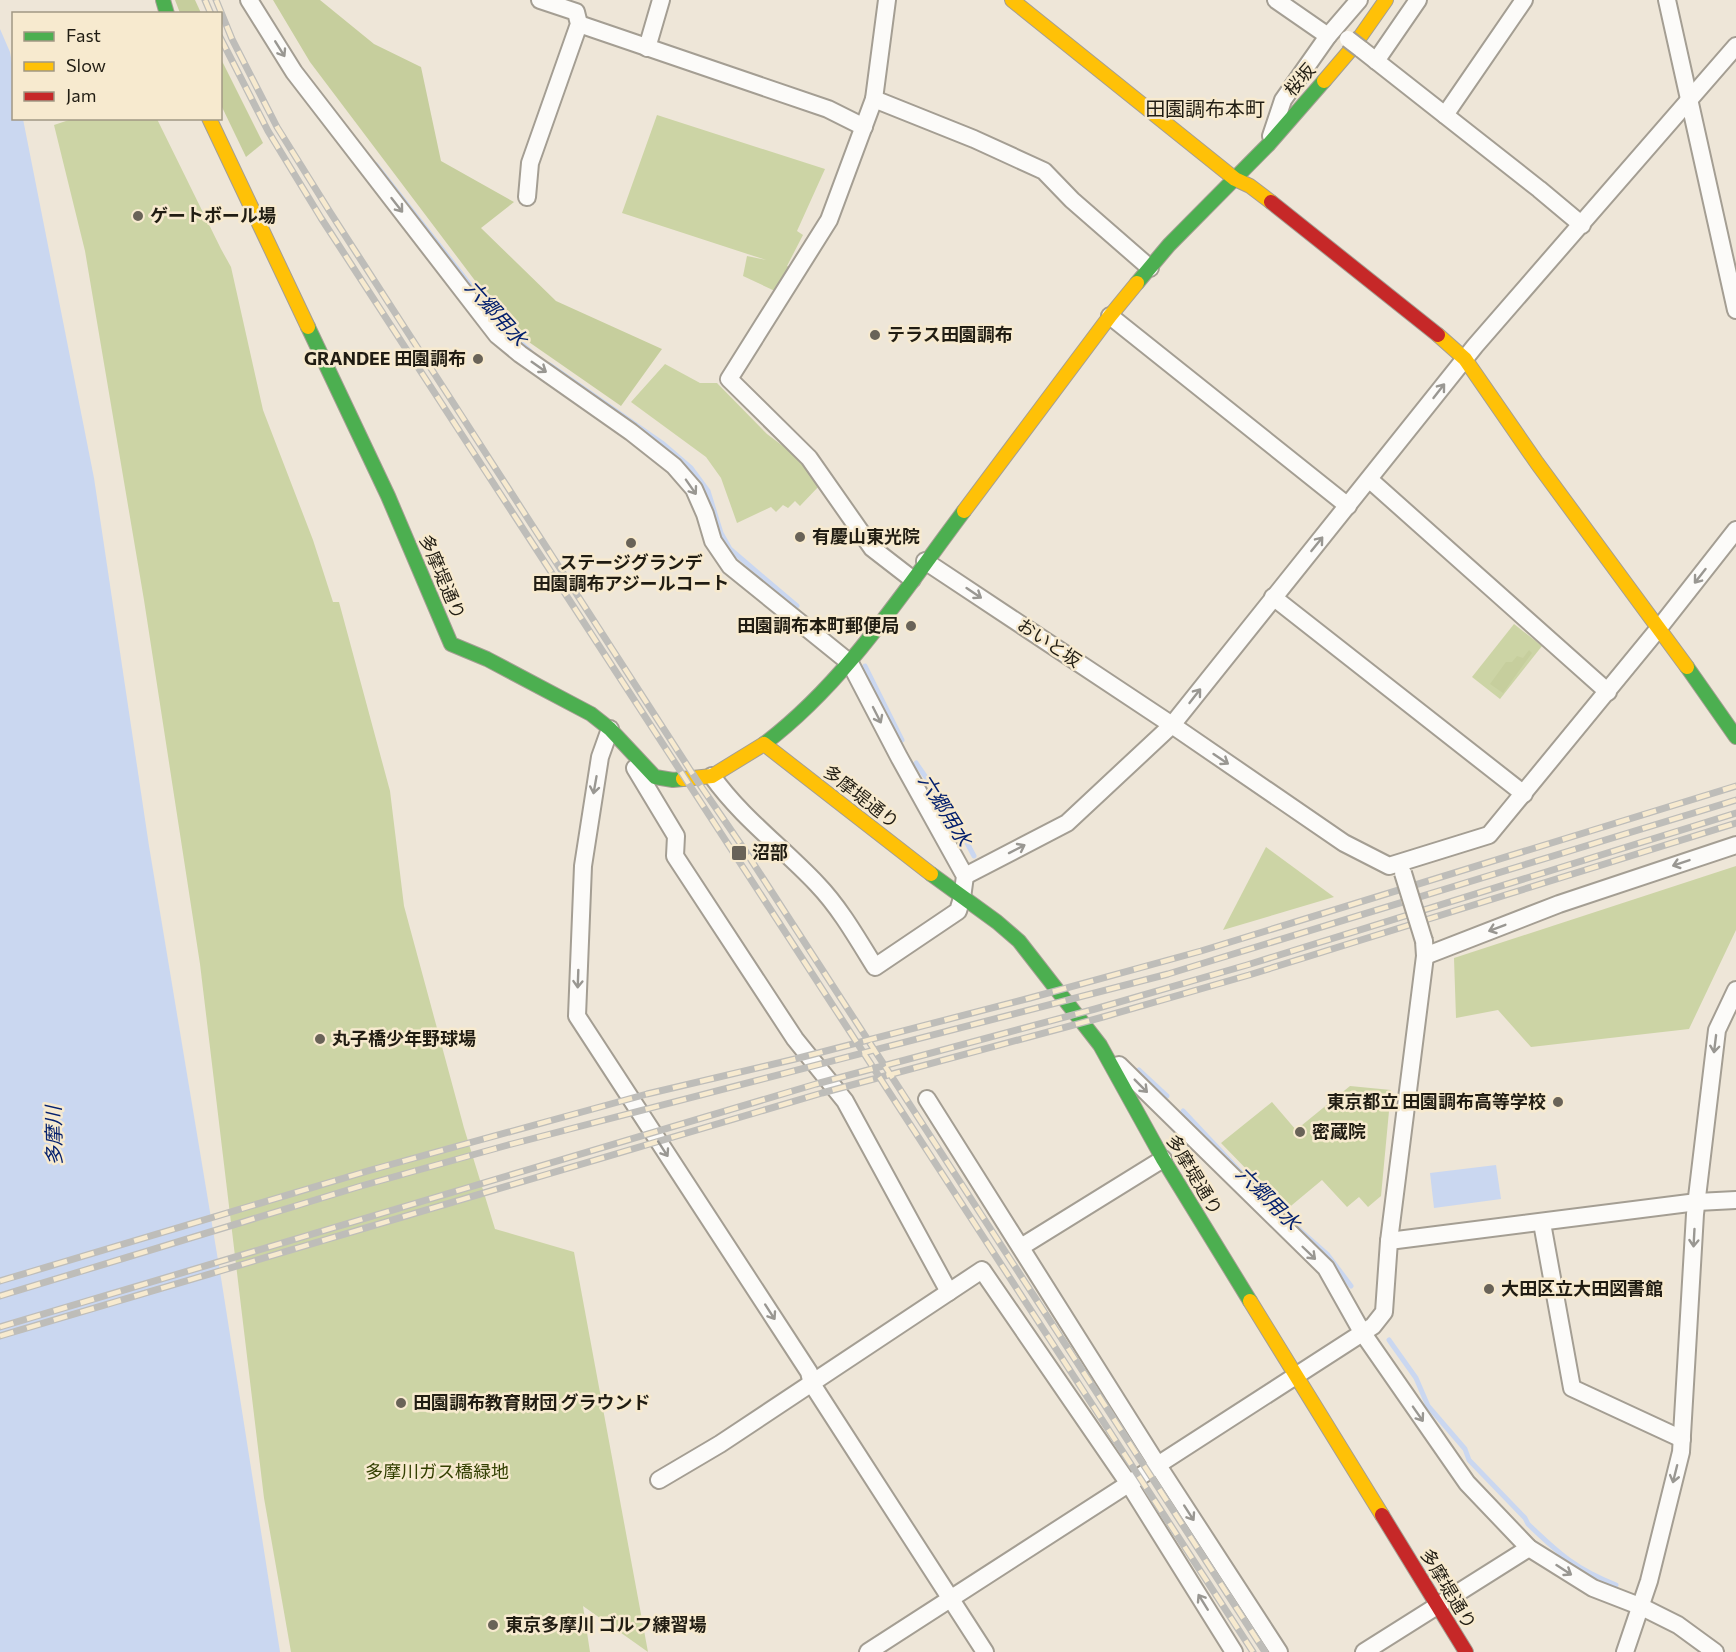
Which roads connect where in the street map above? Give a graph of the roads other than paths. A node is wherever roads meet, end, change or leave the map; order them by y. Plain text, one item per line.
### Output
1 (249, 0) edge
2 (540, 0) edge
3 (661, 0) edge
4 (887, 0) edge
5 (1012, 0) edge
6 (1276, 0) edge
7 (1359, 0) edge
8 (1386, 0) edge
9 (1418, 0) edge
10 (1524, 0) edge
11 (1667, 0) edge
12 (579, 24) junction
13 (1328, 36) junction
14 (1354, 44) dead end
15 (1736, 46) edge
16 (647, 48) junction
17 (1376, 62) junction
18 (1690, 98) junction
19 (874, 99) junction
20 (1445, 115) junction
21 (210, 120) edge
22 (864, 127) junction
23 (1269, 144) junction
24 (1235, 179) junction
25 (527, 197) dead end
26 (1582, 225) junction
27 (1150, 268) junction
28 (1736, 310) edge
29 (1110, 316) junction
30 (1465, 359) junction
31 (1370, 480) junction
32 (1348, 506) junction
33 (1736, 530) edge
34 (925, 561) junction
35 (912, 579) junction
36 (1273, 597) junction
37 (1659, 628) junction
38 (850, 663) junction
39 (1608, 692) junction
40 (1172, 725) junction
41 (610, 729) junction
42 (1736, 736) edge
43 (764, 744) junction
44 (638, 759) junction
45 (712, 776) junction
46 (1524, 794) junction
47 (1736, 845) edge
48 (1402, 868) junction
49 (965, 876) junction
50 (962, 898) junction
51 (1424, 948) junction
52 (1736, 990) edge
53 (1100, 1045) junction
54 (927, 1099) dead end
55 (1163, 1159) junction
56 (1736, 1200) edge
57 (1697, 1202) junction
58 (1542, 1222) junction
59 (1389, 1241) junction
60 (1021, 1247) junction
61 (949, 1292) junction
62 (1362, 1332) junction
63 (1295, 1376) junction
64 (812, 1384) junction
65 (1682, 1439) junction
66 (1157, 1464) junction
67 (659, 1480) dead end
68 (1129, 1484) junction
69 (1529, 1548) junction
70 (950, 1598) junction
71 (1438, 1605) junction
72 (1642, 1607) junction
73 (868, 1652) edge
74 (985, 1652) edge
75 (1234, 1652) edge
76 (1279, 1652) edge
77 (1364, 1652) edge
78 (1466, 1652) edge
79 (1625, 1652) edge
80 (1715, 1652) edge

1 -> 38 street
2 - 12 street
3 - 16 street
4 - 19 street
5 - 24 main road
6 - 13 street
7 - 13 street
8 - 23 main road, 桜坂
9 - 17 street
10 - 20 street
11 - 18 street
12 - 16 street
12 - 25 street
13 - 23 street
14 - 17 street
15 - 18 street
16 - 22 street
17 - 20 street
18 - 26 street
18 - 28 street
19 - 22 street
19 - 27 street
20 - 26 street
21 - 41 main road, 多摩堤通り
22 - 35 street
23 - 24 main road, 桜坂
24 - 27 main road, 桜坂
24 - 30 main road
26 - 30 street
27 - 29 main road, 桜坂
29 - 32 street
29 - 34 main road, 桜坂
31 -> 30 street
30 - 37 main road
31 - 32 street
31 - 39 street
36 -> 32 street
33 -> 37 street
34 - 35 main road, 桜坂
34 -> 40 street, おいと坂
35 - 38 main road, 桜坂
40 -> 36 street
36 - 46 street
37 - 39 street
37 - 42 main road
38 - 43 main road, 桜坂
38 -> 49 street
39 - 46 street
40 -> 48 street, おいと坂
49 -> 40 street
41 - 44 main road, 多摩堤通り
41 -> 64 street
43 - 45 main road, 多摩堤通り
43 - 50 main road, 多摩堤通り
44 - 45 main road, 多摩堤通り
44 - 61 street
45 - 50 street
46 - 48 street
47 -> 51 street
48 - 51 street, bridge
49 - 50 street
50 - 53 main road, 多摩堤通り
51 - 59 street
52 -> 57 street
53 - 55 main road, 多摩堤通り
53 -> 62 street
54 - 60 street
55 - 60 street
55 - 63 main road, 多摩堤通り
56 - 57 street
57 - 58 street
57 -> 65 street
58 - 59 street
58 - 65 street
59 - 62 street
60 - 66 street
61 - 64 street
61 - 68 street
62 - 63 street
62 -> 69 street
63 - 66 street
63 - 71 main road, 多摩堤通り
64 - 67 street
64 - 70 street
65 -> 72 street
66 - 68 street
66 -> 76 street
68 - 70 street
75 -> 68 street
69 - 71 street
69 -> 72 street
70 - 73 street
70 - 74 street
71 - 77 street
71 - 78 main road, 多摩堤通り
72 - 79 street
72 - 80 street

